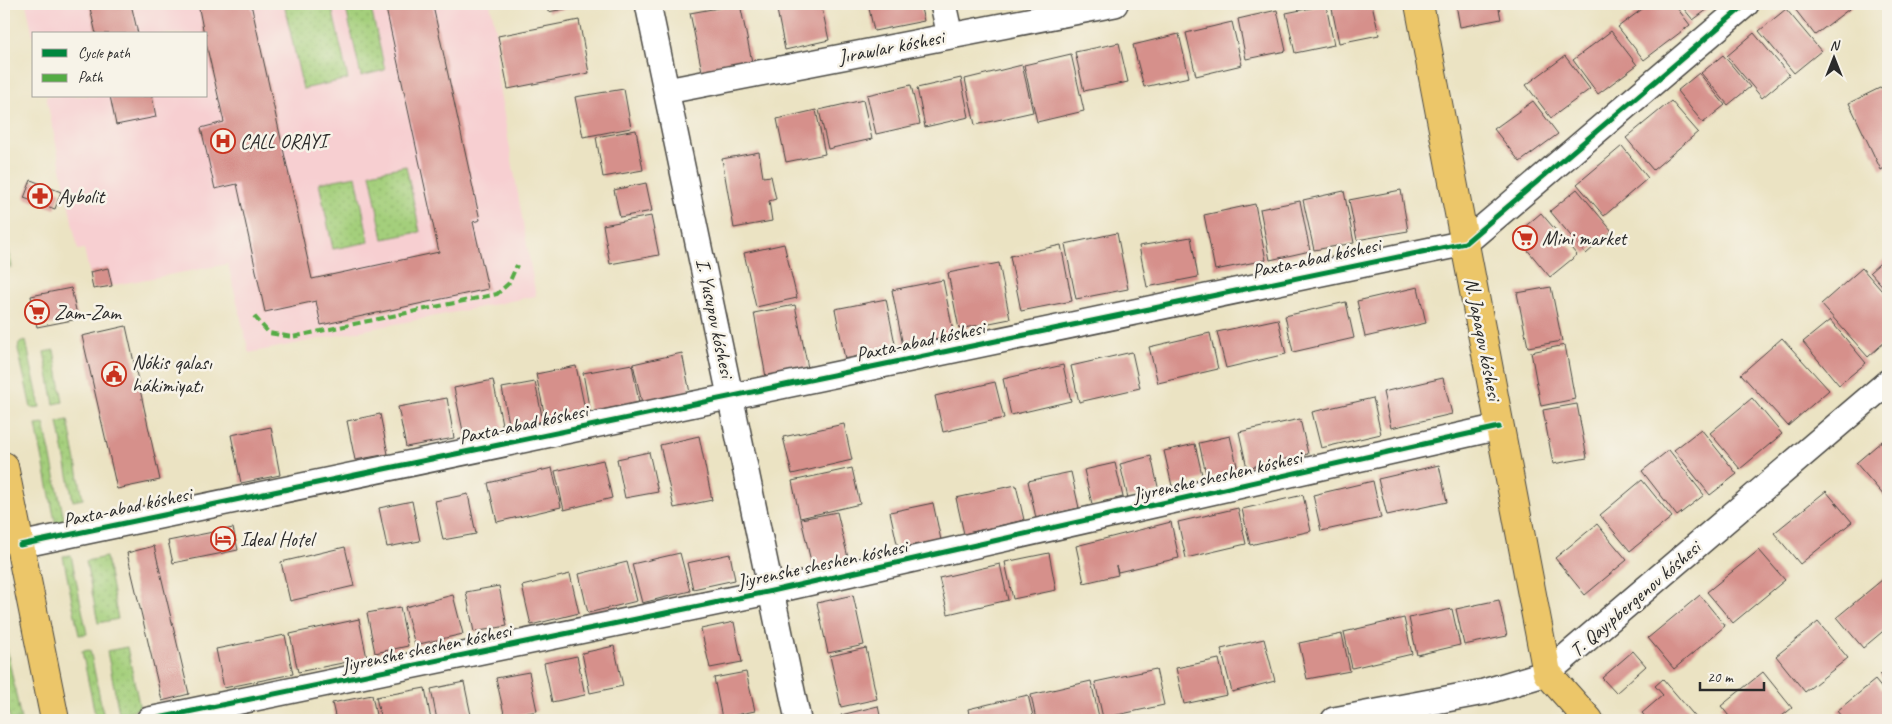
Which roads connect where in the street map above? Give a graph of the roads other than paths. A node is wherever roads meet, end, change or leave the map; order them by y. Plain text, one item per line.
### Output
1 (648, 4) edge
2 (943, 4) edge
3 (1115, 4) edge
4 (1419, 4) edge
5 (1746, 4) edge
6 (950, 36) junction
7 (667, 91) junction
8 (1465, 243) junction
9 (1888, 382) edge
10 (732, 396) junction
11 (1499, 428) junction
12 (4, 466) edge
13 (20, 545) junction
14 (772, 591) junction
15 (1547, 673) junction
16 (55, 720) edge
17 (149, 720) edge
18 (798, 720) edge
19 (1334, 720) edge
20 (1589, 720) edge

1 - 7 street, I. Yusupov kóshesi
2 - 6 street
3 - 6 street, Jırawlar kóshesi
4 - 8 main road, N. Japaqov kóshesi
5 - 8 street, Paxta-abad kóshesi
6 - 7 street, Jırawlar kóshesi
7 - 10 street, I. Yusupov kóshesi
8 - 10 street, Paxta-abad kóshesi
8 - 11 main road, N. Japaqov kóshesi
9 - 15 street, T. Qayıpbergenov kóshesi
10 - 13 street, Paxta-abad kóshesi
10 - 14 street, I. Yusupov kóshesi
11 - 14 street, Jiyrenshe sheshen kóshesi
11 - 15 main road, N. Japaqov kóshesi
12 - 13 main road
13 - 16 main road
14 - 17 street, Jiyrenshe sheshen kóshesi
14 - 18 street, I. Yusupov kóshesi
15 - 19 street, T. Qayıpbergenov kóshesi
15 - 20 main road

